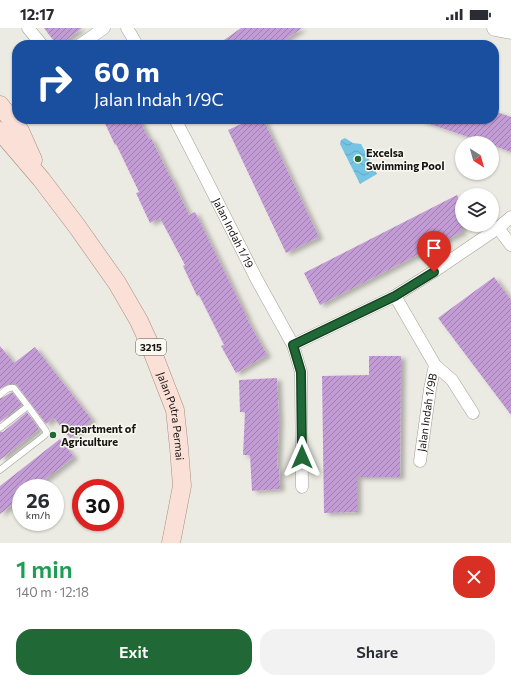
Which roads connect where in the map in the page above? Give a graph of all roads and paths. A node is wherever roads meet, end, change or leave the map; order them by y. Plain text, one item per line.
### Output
1 (28, 28) edge
2 (104, 28) edge
3 (127, 28) edge
4 (494, 28) edge
5 (511, 32) edge
6 (38, 40) edge
7 (87, 40) edge
8 (134, 40) edge
9 (0, 105) edge
10 (12, 121) edge
11 (15, 124) edge
12 (178, 124) edge
13 (0, 131) edge
14 (41, 179) junction
15 (511, 217) edge
16 (499, 227) edge
17 (499, 229) edge
18 (492, 232) edge
19 (511, 245) edge
20 (395, 296) junction
21 (293, 345) junction
22 (434, 365) junction
23 (0, 395) edge
24 (28, 406) junction
25 (473, 413) dead end
26 (0, 428) edge
27 (420, 461) dead end
28 (0, 470) edge
29 (302, 487) dead end
30 (171, 543) edge

1 - 6 street
2 - 7 street
3 - 8 street
4 - 5 street
9 - 10 main road, Jalan Putra Permai / 3215
11 - 14 main road, Jalan Putra Permai / 3215
12 - 21 street, Jalan Indah 1/19
13 - 14 main road, Jalan Putra Permai / 3215
14 - 30 main road, Jalan Putra Permai / 3215
15 - 16 street
17 - 19 street
18 - 20 street
20 - 21 street
20 - 22 street, Jalan Indah 1/9B
21 - 29 street, Jalan Indah 1/19
22 - 25 street, Jalan Indah 1/9B
22 - 27 street, Jalan Indah 1/9B
23 - 24 lane
24 - 26 lane
24 - 28 lane

